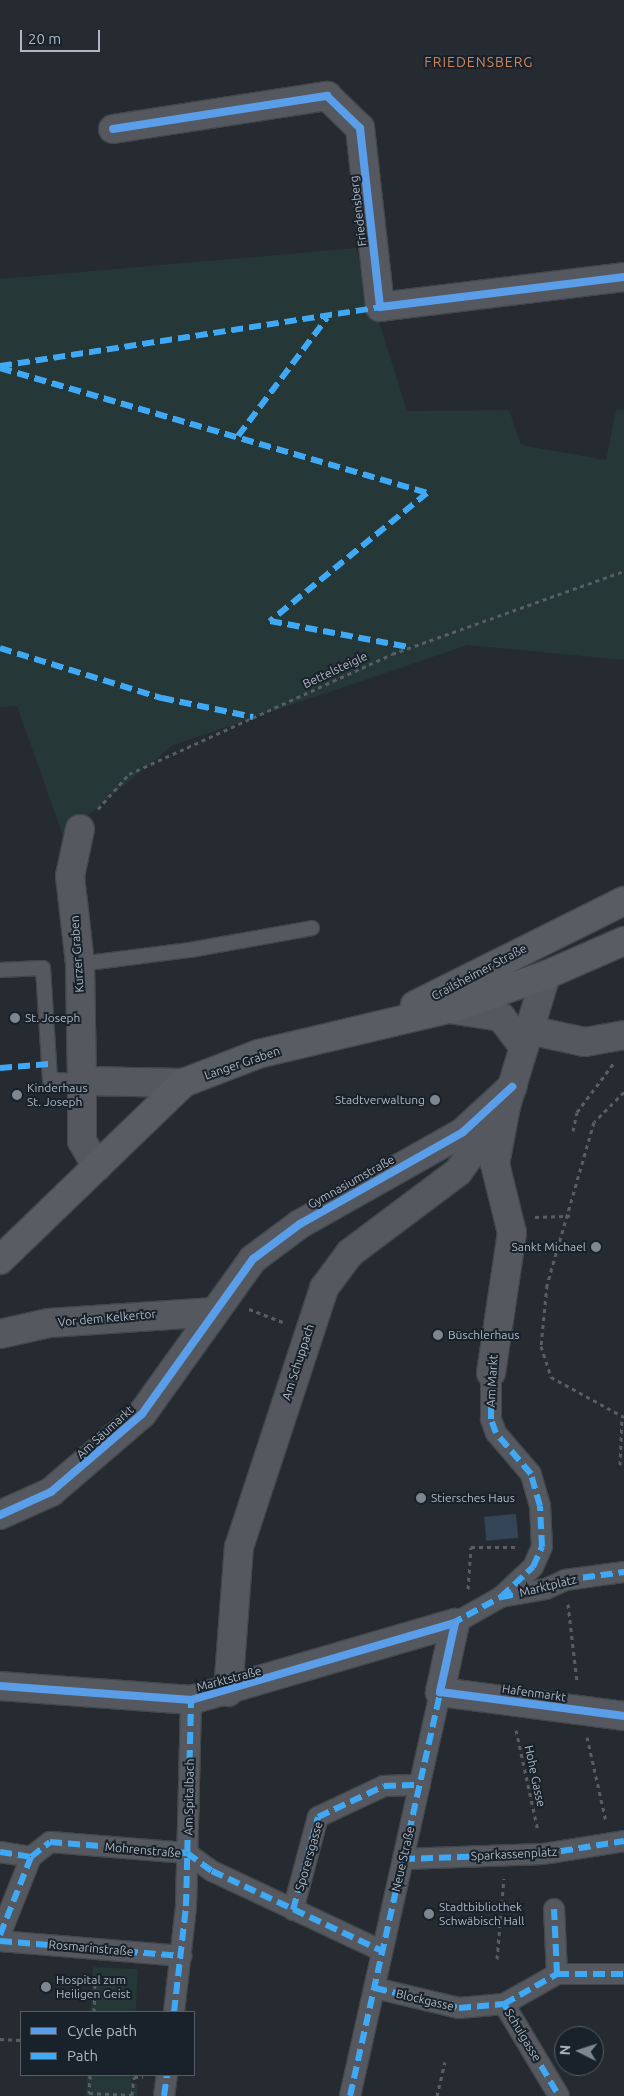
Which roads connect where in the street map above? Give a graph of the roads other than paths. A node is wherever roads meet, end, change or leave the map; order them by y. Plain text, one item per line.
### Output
1 (113, 129) dead end
2 (624, 277) edge
3 (80, 829) road end
4 (624, 901) edge
5 (575, 924) junction
6 (312, 928) dead end
7 (624, 941) edge
8 (80, 964) junction
9 (0, 970) edge
10 (546, 975) junction
11 (449, 1009) junction
12 (383, 1022) junction
13 (624, 1035) edge
14 (526, 1039) junction
15 (82, 1081) junction
16 (183, 1083) junction
17 (509, 1096) junction
18 (97, 1166) junction
19 (0, 1260) edge
20 (228, 1313) junction
21 (0, 1334) edge
22 (490, 1373) joint
23 (0, 1515) edge
24 (624, 1572) edge
25 (501, 1597) junction
26 (455, 1623) junction
27 (0, 1686) edge
28 (228, 1692) junction
29 (440, 1692) junction
30 (191, 1700) junction
31 (624, 1716) edge
32 (420, 1785) junction
33 (618, 1842) edge
34 (0, 1852) edge
35 (187, 1853) junction
36 (31, 1857) junction
37 (403, 1859) junction
38 (554, 1909) dead end
39 (293, 1910) junction
40 (0, 1935) edge
41 (0, 1941) edge
42 (382, 1952) junction
43 (181, 1956) junction
44 (557, 1974) junction
45 (624, 1974) edge
46 (375, 1988) junction
47 (504, 2004) junction
48 (174, 2011) edge
49 (167, 2076) edge
50 (164, 2096) edge
51 (350, 2096) edge
52 (559, 2096) edge

1 - 2 street, Friedensberg
3 - 8 street, Kurzer Graben
4 - 5 main road, Crailsheimer Straße
5 - 10 main road
5 - 12 main road, Crailsheimer Straße
6 - 8 lane
7 - 10 main road
8 - 15 street, Kurzer Graben
9 - 15 lane
10 - 11 main road, Langer Graben
10 - 14 street
11 - 12 main road, Langer Graben
11 - 14 street
12 - 16 main road, Langer Graben
13 - 14 street
14 - 17 street
15 - 16 street
15 - 18 street, Kurzer Graben
16 - 18 main road, Langer Graben
17 - 20 street, Gymnasiumstraße
17 - 22 street, Am Markt
17 - 28 street, Am Schuppach
18 - 19 main road, Langer Graben
20 - 21 street, Vor dem Kelkertor
20 - 23 street, Am Säumarkt
22 - 25 street, Am Markt
24 - 25 street, Marktplatz
25 - 26 street, Am Markt
26 - 28 street, Marktstraße
26 - 29 street, Neue Straße
27 - 30 street, Marktstraße
28 - 30 street, Marktstraße
29 - 31 street, Hafenmarkt
29 - 32 street, Neue Straße
30 - 35 street, Am Spitalbach
32 - 37 street, Neue Straße
32 - 39 street, Sporersgasse
33 - 37 street, Sparkassenplatz
34 - 36 street
35 - 36 street, Mohrenstraße
35 - 39 street, Mohrenstraße
35 - 43 street, Am Spitalbach
36 - 40 street
37 - 42 street, Neue Straße
38 - 44 street
39 - 42 street, Mohrenstraße
41 - 43 street, Rosmarinstraße
42 - 46 street, Neue Straße
43 - 48 street, Am Spitalbach
44 - 45 street
44 - 47 street, Schulgasse
46 - 47 street, Blockgasse
46 - 51 street, Neue Straße
47 - 52 street, Schulgasse
49 - 50 street

